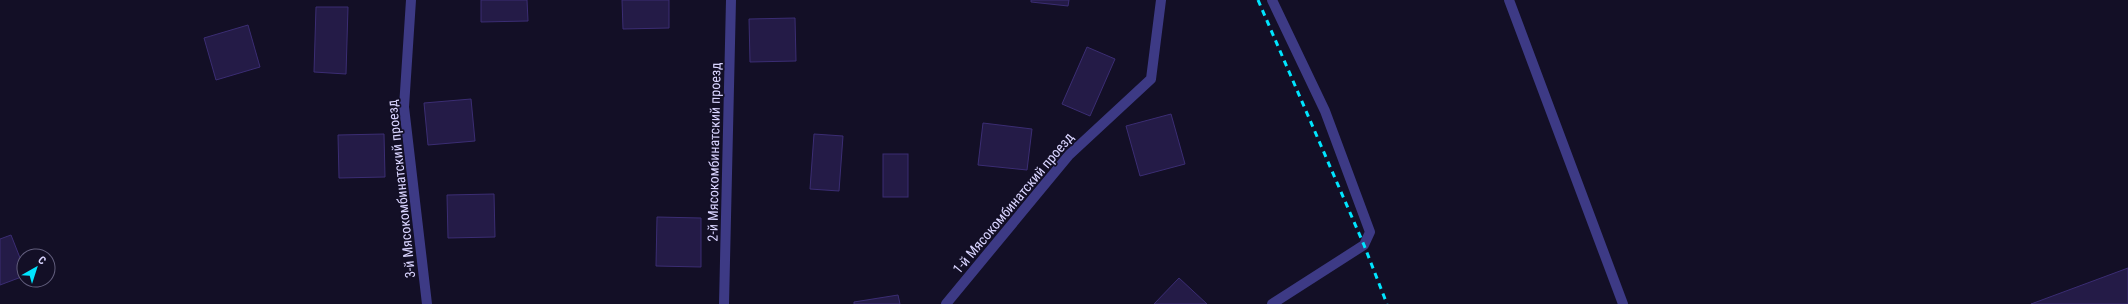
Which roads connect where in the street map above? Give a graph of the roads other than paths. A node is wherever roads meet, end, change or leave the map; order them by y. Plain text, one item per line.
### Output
1 (412, 0) edge
2 (731, 0) edge
3 (1161, 0) edge
4 (1272, 0) edge
5 (1509, 0) edge
6 (427, 304) edge
7 (724, 304) edge
8 (946, 304) edge
9 (1272, 304) edge
10 (1623, 304) edge

1 - 6 street, 3-й Мясокомбинатский проезд
2 - 7 street, 2-й Мясокомбинатский проезд
3 - 8 street, 1-й Мясокомбинатский проезд
4 - 9 street
5 - 10 street

